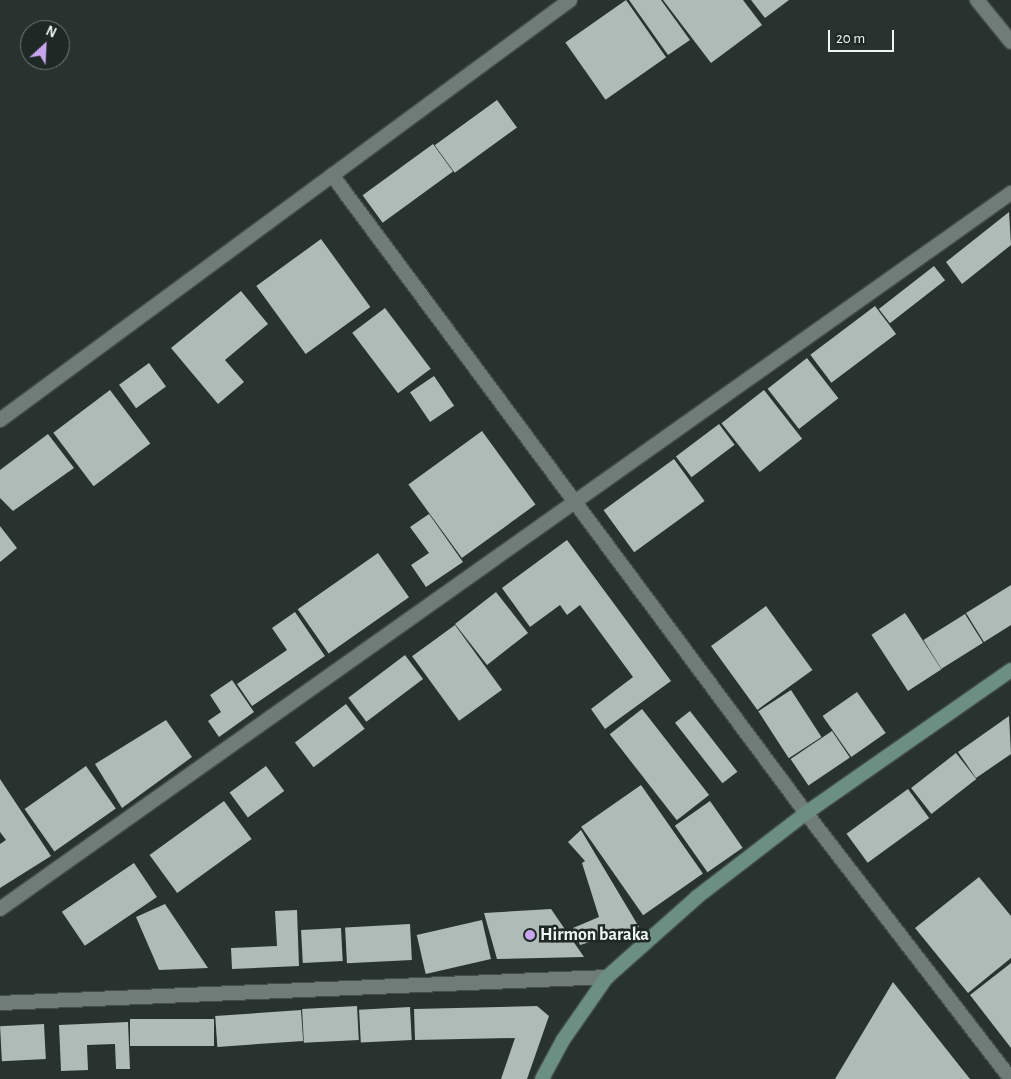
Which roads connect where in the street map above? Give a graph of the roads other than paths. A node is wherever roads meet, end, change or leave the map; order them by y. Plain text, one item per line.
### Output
1 (570, 0) edge
2 (977, 0) edge
3 (1011, 42) edge
4 (332, 175) junction
5 (1011, 193) edge
6 (0, 420) edge
7 (575, 501) junction
8 (1011, 670) edge
9 (806, 813) junction
10 (0, 909) edge
11 (607, 976) junction
12 (0, 1003) edge
13 (542, 1079) edge
14 (1011, 1079) edge

1 - 4 street
2 - 3 street
4 - 6 street
4 - 7 street
5 - 7 street
7 - 9 street
7 - 10 street
8 - 9 main road
9 - 11 main road
9 - 14 street
11 - 12 street
11 - 13 main road

